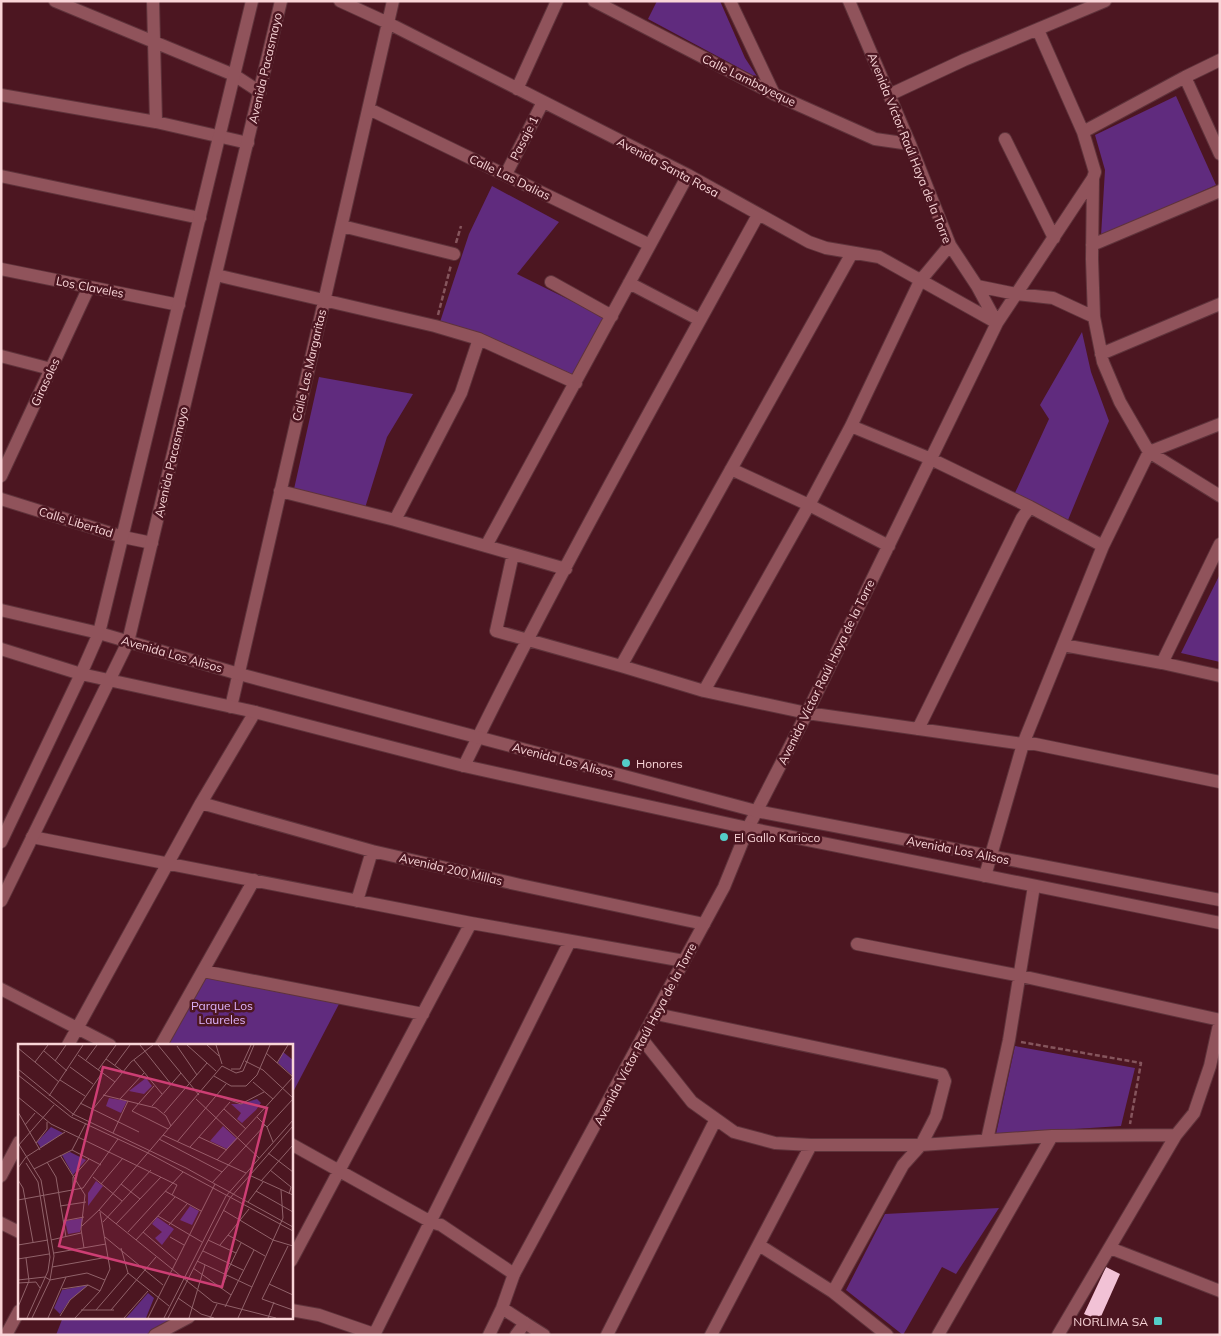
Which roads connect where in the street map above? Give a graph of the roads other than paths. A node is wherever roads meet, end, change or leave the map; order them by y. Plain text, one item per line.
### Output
1 (55, 1) edge
2 (153, 1) edge
3 (252, 1) edge
4 (281, 1) edge
5 (340, 1) edge
6 (393, 1) edge
7 (557, 1) edge
8 (594, 1) edge
9 (730, 1) edge
10 (864, 1) edge
11 (1105, 1) edge
12 (850, 4) edge
13 (388, 23) junction
14 (1038, 30) junction
15 (156, 43) junction
16 (1220, 60) edge
17 (234, 75) junction
18 (1185, 77) junction
19 (517, 89) junction
20 (260, 92) junction
21 (774, 94) junction
22 (1, 95) edge
23 (889, 95) junction
24 (543, 102) junction
25 (369, 108) junction
26 (156, 122) junction
27 (1083, 132) junction
28 (219, 137) junction
29 (1006, 139) dead end
30 (248, 142) junction
31 (910, 144) junction
32 (1220, 154) edge
33 (506, 174) junction
34 (688, 175) junction
35 (1, 176) edge
36 (1093, 178) junction
37 (1220, 190) edge
38 (758, 215) junction
39 (200, 218) junction
40 (342, 226) junction
41 (1054, 238) junction
42 (650, 245) junction
43 (950, 245) junction
44 (1092, 245) junction
45 (852, 253) junction
46 (454, 254) road end
47 (1, 269) edge
48 (216, 275) junction
49 (920, 281) junction
50 (551, 282) dead end
51 (630, 284) junction
52 (978, 286) junction
53 (88, 287) junction
54 (1016, 294) junction
55 (323, 301) junction
56 (1220, 304) edge
57 (178, 305) junction
58 (612, 316) junction
59 (1094, 318) junction
60 (700, 320) junction
61 (998, 323) junction
62 (479, 340) junction
63 (1101, 354) junction
64 (1, 356) edge
65 (51, 369) junction
66 (576, 383) junction
67 (1220, 424) edge
68 (851, 426) junction
69 (1149, 452) junction
70 (931, 459) junction
71 (731, 469) junction
72 (1, 476) edge
73 (280, 491) junction
74 (1220, 496) edge
75 (1, 499) edge
76 (809, 505) junction
77 (1030, 507) junction
78 (395, 520) junction
79 (123, 537) junction
80 (152, 543) junction
81 (1220, 544) edge
82 (486, 546) junction
83 (889, 546) junction
84 (1103, 546) junction
85 (513, 554) junction
86 (566, 569) junction
87 (1, 610) edge
88 (99, 633) junction
89 (526, 641) junction
90 (128, 642) junction
91 (1063, 645) junction
92 (1, 649) edge
93 (1162, 663) junction
94 (621, 666) junction
95 (82, 674) junction
96 (239, 674) junction
97 (1220, 676) edge
98 (109, 681) junction
99 (704, 691) junction
100 (231, 707) junction
101 (255, 712) junction
102 (807, 713) junction
103 (918, 729) junction
104 (478, 737) junction
105 (1024, 744) junction
106 (464, 766) junction
107 (1220, 782) edge
108 (202, 803) junction
109 (756, 811) junction
110 (748, 828) junction
111 (3, 835) edge
112 (32, 837) junction
113 (372, 851) junction
114 (991, 856) junction
115 (168, 864) junction
116 (985, 876) junction
117 (254, 880) junction
118 (1034, 886) junction
119 (1220, 900) edge
120 (1, 901) edge
121 (357, 901) junction
122 (471, 923) junction
123 (1220, 923) edge
124 (704, 924) junction
125 (570, 941) junction
126 (857, 944) dead end
127 (684, 961) junction
128 (203, 971) junction
129 (1021, 976) junction
130 (1, 989) edge
131 (423, 1014) junction
132 (656, 1014) junction
133 (77, 1028) junction
134 (642, 1039) junction
135 (69, 1044) edge
136 (108, 1044) edge
137 (162, 1044) edge
138 (716, 1119) junction
139 (1176, 1135) junction
140 (1052, 1136) junction
141 (987, 1140) junction
142 (18, 1144) edge
143 (292, 1145) edge
144 (810, 1145) junction
145 (921, 1145) junction
146 (339, 1171) junction
147 (1, 1176) edge
148 (431, 1222) junction
149 (1, 1223) edge
150 (18, 1232) edge
151 (760, 1245) junction
152 (294, 1247) edge
153 (1110, 1248) junction
154 (514, 1274) junction
155 (1218, 1286) edge
156 (833, 1292) junction
157 (502, 1308) junction
158 (292, 1310) edge
159 (18, 1313) edge
160 (187, 1318) edge
161 (525, 1323) junction
162 (374, 1334) edge
163 (1060, 1334) edge
164 (6, 1335) edge
165 (155, 1335) edge
166 (489, 1335) edge
167 (516, 1335) edge
168 (544, 1335) edge
169 (607, 1335) edge
170 (712, 1335) edge
171 (887, 1335) edge
172 (938, 1335) edge

1 - 15 street
2 - 15 street
3 - 17 street
4 - 20 street, Avenida Pacasmayo
5 - 13 street, Avenida Santa Rosa
6 - 13 street, Calle Las Margaritas
7 - 19 street
8 - 21 street, Calle Lambayeque
9 - 21 street
10 - 12 street
11 - 14 street
12 - 23 street, Avenida Víctor Raúl Haya de la Torre
13 - 19 street, Avenida Santa Rosa
13 - 25 street, Calle Las Margaritas
14 - 23 street
14 - 27 street
15 - 17 street
15 - 26 street
16 - 18 street
17 - 20 street
17 - 28 street
18 - 27 street
18 - 32 street
19 - 24 street, Avenida Santa Rosa
20 - 30 street, Avenida Pacasmayo
21 - 31 street, Calle Lambayeque
22 - 26 street
23 - 31 street, Avenida Víctor Raúl Haya de la Torre
24 - 33 street, Pasaje 1
24 - 34 street, Avenida Santa Rosa
25 - 33 street, Calle Las Dalias
25 - 40 street, Calle Las Margaritas
26 - 28 street
27 - 36 street
28 - 30 street
28 - 39 street
29 - 41 street
30 - 48 street, Avenida Pacasmayo
31 - 43 street, Avenida Víctor Raúl Haya de la Torre
33 - 42 street, Calle Las Dalias
34 - 38 street, Avenida Santa Rosa
34 - 42 street
35 - 39 street
36 - 41 street
36 - 44 street
37 - 44 street
38 - 45 street, Avenida Santa Rosa
38 - 60 street
39 - 57 street
40 - 46 street
40 - 55 street, Calle Las Margaritas
41 - 54 street
42 - 51 street
43 - 49 street
43 - 52 street, Avenida Víctor Raúl Haya de la Torre
44 - 59 street
45 - 49 street, Avenida Santa Rosa
45 - 71 street
47 - 53 street, Los Claveles
48 - 55 street
48 - 80 street, Avenida Pacasmayo
49 - 61 street, Avenida Santa Rosa
49 - 68 street
50 - 58 street
51 - 58 street
51 - 60 street
52 - 54 street
52 - 61 street, Avenida Víctor Raúl Haya de la Torre
53 - 57 street, Los Claveles
53 - 65 street, Girasoles
54 - 59 street
54 - 61 street
55 - 62 street
55 - 73 street, Calle Las Margaritas
56 - 63 street
57 - 79 street
58 - 66 street
59 - 63 street
60 - 86 street
61 - 70 street, Avenida Víctor Raúl Haya de la Torre
62 - 66 street
62 - 78 street
63 - 69 street
64 - 65 street
65 - 72 street, Girasoles
66 - 82 street
67 - 69 street
68 - 70 street
68 - 76 street
69 - 74 street
69 - 84 street
70 - 77 street
70 - 83 street, Avenida Víctor Raúl Haya de la Torre
71 - 76 street
71 - 94 street
73 - 78 street
73 - 96 street, Calle Las Margaritas
75 - 79 street, Calle Libertad
76 - 83 street
76 - 99 street
77 - 84 street
77 - 103 street
78 - 82 street
79 - 80 street, Calle Libertad
79 - 88 street
80 - 90 street, Avenida Pacasmayo
81 - 93 street
82 - 85 street
83 - 102 street, Avenida Víctor Raúl Haya de la Torre
84 - 91 street
85 - 86 street
85 - 89 street
86 - 89 street
87 - 88 street, Avenida Los Alisos
88 - 90 street, Avenida Los Alisos
88 - 95 street
89 - 94 street
89 - 104 street
90 - 96 street, Avenida Los Alisos
90 - 98 street, Avenida Pacasmayo
91 - 93 street
91 - 105 street
92 - 95 street, Avenida Los Alisos
93 - 97 street
94 - 99 street
95 - 98 street, Avenida Los Alisos
95 - 111 street
96 - 100 street, Calle Las Margaritas
96 - 104 street, Avenida Los Alisos
98 - 100 street, Avenida Los Alisos
98 - 112 street, Avenida Pacasmayo
99 - 102 street
100 - 101 street, Avenida Los Alisos
101 - 106 street, Avenida Los Alisos
101 - 108 street
102 - 103 street
102 - 109 street, Avenida Víctor Raúl Haya de la Torre
103 - 105 street
104 - 106 street
104 - 109 street, Avenida Los Alisos
105 - 107 street
105 - 114 street
106 - 110 street, Avenida Los Alisos
108 - 113 street, Avenida 200 Millas
108 - 115 street
109 - 110 street, Avenida Víctor Raúl Haya de la Torre
109 - 114 street, Avenida Los Alisos
110 - 116 street, Avenida Los Alisos
110 - 124 street, Avenida Víctor Raúl Haya de la Torre
112 - 115 street
112 - 120 street, Avenida Pacasmayo
113 - 121 street
113 - 124 street, Avenida 200 Millas
114 - 116 street
114 - 119 street, Avenida Los Alisos
115 - 117 street
115 - 133 street
116 - 118 street, Avenida Los Alisos
117 - 121 street
117 - 128 street
118 - 123 street, Avenida Los Alisos
118 - 129 street
121 - 122 street
122 - 125 street
122 - 131 street
124 - 127 street, Avenida Víctor Raúl Haya de la Torre
125 - 127 street
125 - 148 street
126 - 129 street
127 - 132 street, Avenida Víctor Raúl Haya de la Torre
128 - 131 street
128 - 137 street
129 - 139 street
129 - 141 street
130 - 133 street
131 - 146 street
132 - 134 street, Avenida Víctor Raúl Haya de la Torre
132 - 145 street
133 - 135 street
133 - 136 street
134 - 138 street
134 - 154 street, Avenida Víctor Raúl Haya de la Torre
138 - 144 street
138 - 169 street
139 - 140 street
139 - 153 street
140 - 141 street
140 - 172 street
141 - 145 street
142 - 147 street
143 - 146 street
144 - 145 street
144 - 151 street
145 - 156 street
146 - 148 street
146 - 152 street
148 - 154 street
148 - 162 street
149 - 150 street
151 - 156 street
151 - 170 street
153 - 155 street
153 - 163 street
154 - 157 street, Avenida Víctor Raúl Haya de la Torre
156 - 171 street
157 - 161 street
157 - 166 street, Avenida Víctor Raúl Haya de la Torre
158 - 162 street
159 - 164 street
160 - 165 street
161 - 167 street
161 - 168 street

